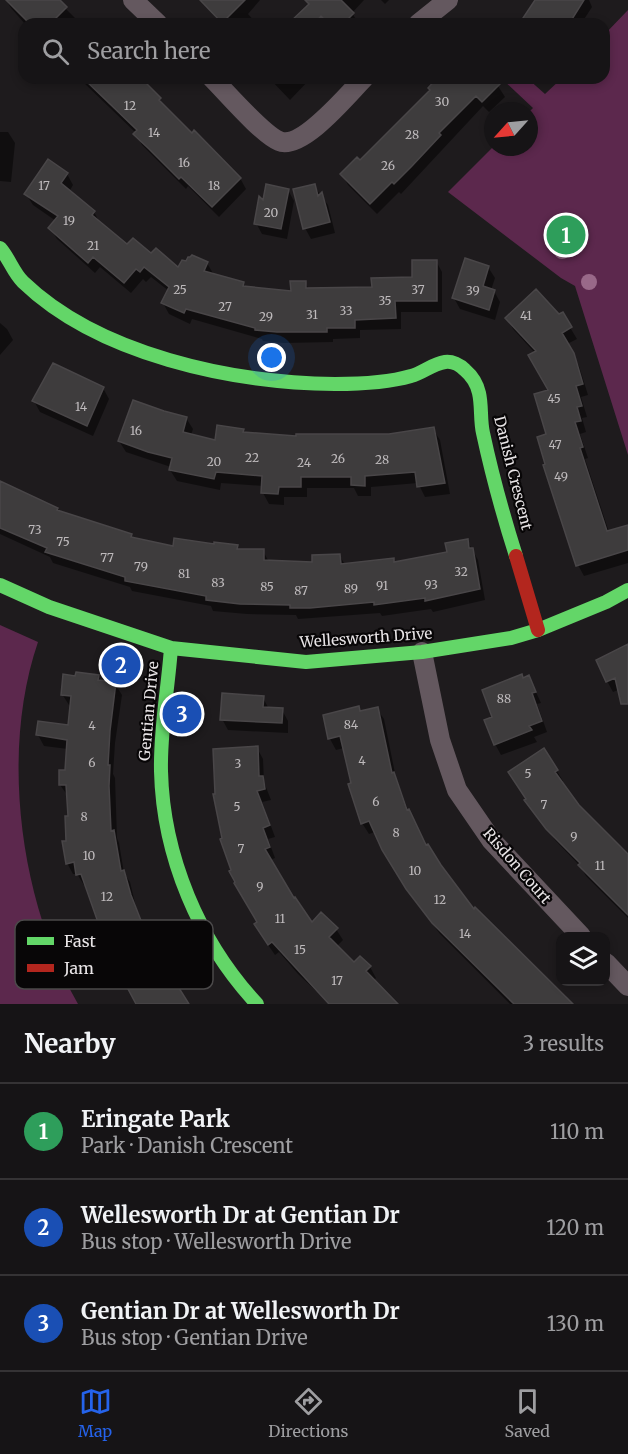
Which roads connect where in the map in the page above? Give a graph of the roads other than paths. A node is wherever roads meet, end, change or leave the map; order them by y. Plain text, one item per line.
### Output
1 (133, 0) edge
2 (448, 0) edge
3 (152, 18) edge
4 (426, 18) edge
5 (218, 84) edge
6 (358, 84) edge
7 (0, 248) edge
8 (0, 585) edge
9 (628, 590) edge
10 (538, 630) junction
11 (171, 648) junction
12 (422, 652) junction
13 (198, 920) edge
14 (577, 932) edge
15 (213, 945) edge
16 (610, 967) edge
17 (628, 986) edge
18 (256, 1004) edge

1 - 3 street
2 - 4 street
5 - 6 street
7 - 10 street, Danish Crescent
8 - 11 street, Wellesworth Drive
9 - 10 street, Wellesworth Drive
10 - 12 street, Wellesworth Drive
11 - 12 street, Wellesworth Drive
11 - 13 street, Gentian Drive
12 - 14 street, Risdon Court
15 - 18 street, Gentian Drive
16 - 17 street

